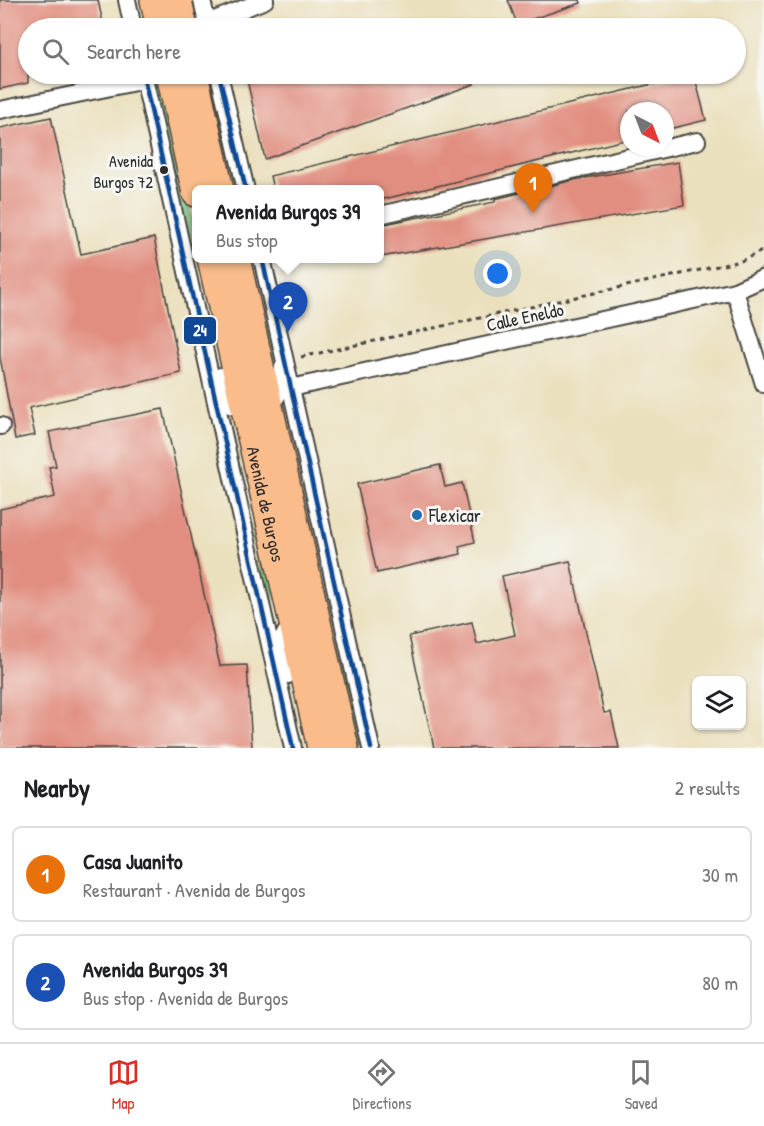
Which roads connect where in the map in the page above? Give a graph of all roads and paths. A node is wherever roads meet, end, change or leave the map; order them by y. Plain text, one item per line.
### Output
1 (154, 0) edge
2 (178, 0) edge
3 (202, 0) edge
4 (265, 0) edge
5 (128, 3) edge
6 (131, 18) edge
7 (158, 18) edge
8 (193, 18) edge
9 (201, 18) edge
10 (222, 18) edge
11 (117, 84) edge
12 (155, 84) edge
13 (156, 84) edge
14 (196, 84) edge
15 (221, 84) edge
16 (0, 110) edge
17 (697, 141) dead end
18 (221, 183) edge
19 (193, 185) edge
20 (245, 185) edge
21 (384, 214) edge
22 (192, 234) edge
23 (764, 250) edge
24 (199, 263) edge
25 (200, 263) edge
26 (237, 263) edge
27 (263, 263) edge
28 (764, 278) edge
29 (735, 291) junction
30 (285, 360) junction
31 (764, 384) edge
32 (291, 388) junction
33 (256, 408) junction
34 (269, 469) junction
35 (244, 523) junction
36 (343, 620) junction
37 (292, 622) junction
38 (293, 742) edge
39 (321, 748) edge
40 (345, 748) edge
41 (371, 748) edge

1 - 7 highway
2 - 8 highway
3 - 9 street
4 - 10 street
5 - 6 street
11 - 16 street
12 - 22 street, Avenida de Burgos
13 - 19 highway
14 - 18 highway
15 - 20 street
17 - 21 street
23 - 30 path
24 - 35 street, Avenida de Burgos
25 - 33 highway, Avenida de Burgos
26 - 33 highway, Avenida de Burgos
27 - 30 street
28 - 29 street, Calle Eneldo
29 - 31 street
29 - 32 street, Calle Eneldo
30 - 32 street
30 - 33 street
32 - 36 street
33 - 34 highway, Avenida de Burgos
34 - 35 street
34 - 36 street
34 - 37 highway, Avenida de Burgos
34 - 40 highway, Avenida de Burgos
35 - 38 street, Avenida de Burgos
36 - 41 street
37 - 38 street
37 - 39 highway, Avenida de Burgos

